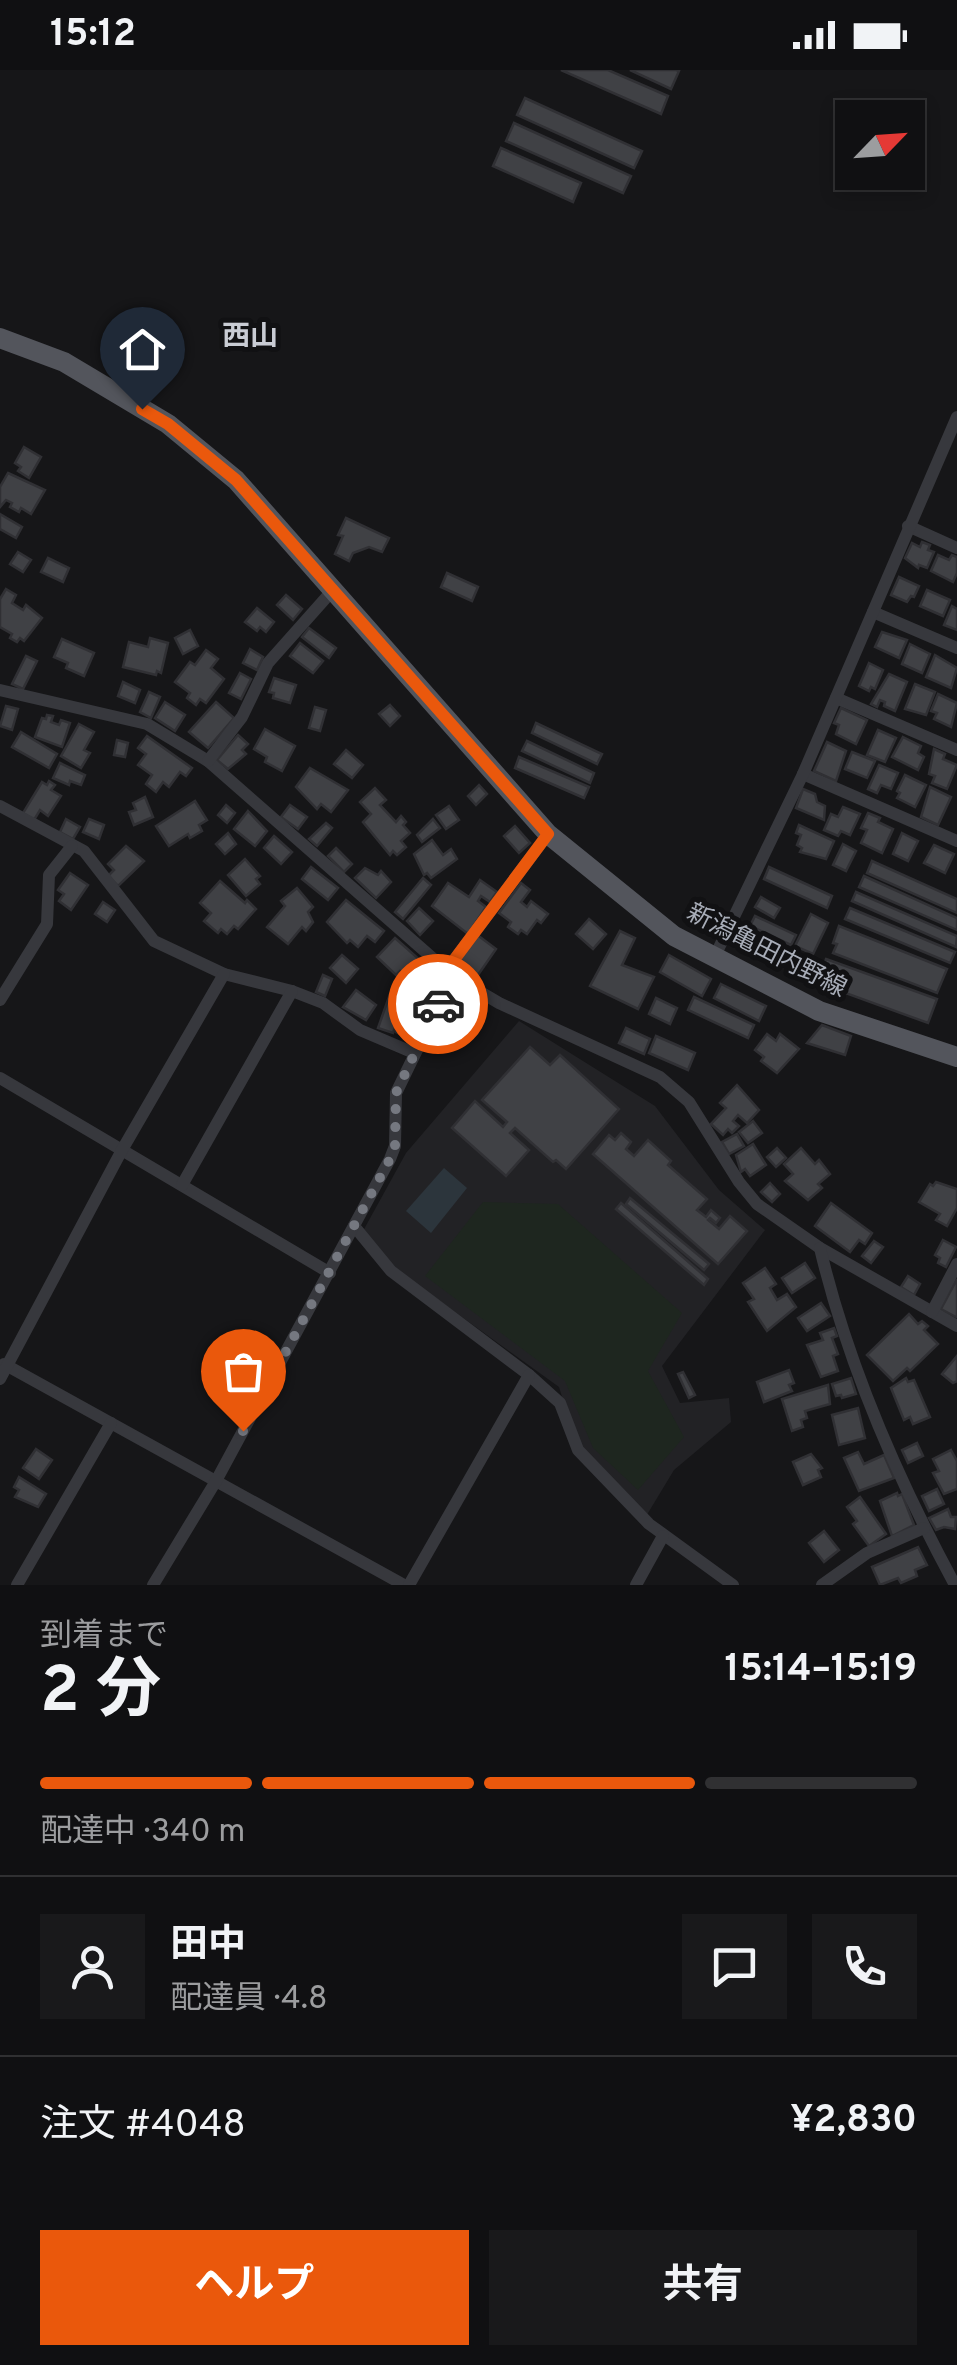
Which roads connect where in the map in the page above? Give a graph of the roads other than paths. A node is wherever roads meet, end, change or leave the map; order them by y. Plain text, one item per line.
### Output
1 (0, 338) edge
2 (957, 417) edge
3 (908, 526) junction
4 (957, 548) edge
5 (332, 591) junction
6 (873, 612) junction
7 (957, 648) edge
8 (0, 690) edge
9 (836, 698) junction
10 (957, 750) edge
11 (208, 761) junction
12 (803, 774) junction
13 (0, 806) edge
14 (548, 834) junction
15 (957, 841) edge
16 (72, 846) junction
17 (714, 958) junction
18 (224, 974) junction
19 (453, 976) junction
20 (292, 991) junction
21 (0, 1000) edge
22 (414, 1053) junction
23 (957, 1057) edge
24 (0, 1078) edge
25 (122, 1150) junction
26 (182, 1186) junction
27 (354, 1226) junction
28 (820, 1248) junction
29 (957, 1264) edge
30 (330, 1273) junction
31 (932, 1312) junction
32 (957, 1326) edge
33 (2, 1369) edge
34 (529, 1375) junction
35 (112, 1423) junction
36 (216, 1481) junction
37 (924, 1528) junction
38 (663, 1536) junction
39 (17, 1585) edge
40 (154, 1585) edge
41 (407, 1585) edge
42 (636, 1585) edge
43 (733, 1585) edge
44 (822, 1585) edge
45 (955, 1585) edge

1 - 5 main road, 新潟亀田内野線
2 - 3 street
3 - 4 street
3 - 6 street
5 - 11 street
5 - 14 main road, 新潟亀田内野線
6 - 7 street
6 - 9 street
8 - 11 street
9 - 10 street
9 - 12 street
11 - 19 street
12 - 15 street
12 - 17 street
13 - 16 street
14 - 17 main road, 新潟亀田内野線
14 - 19 street
16 - 18 street
16 - 21 street
17 - 23 main road, 新潟亀田内野線
18 - 20 street
18 - 25 street
19 - 22 street
19 - 28 street
20 - 22 street
20 - 26 street
22 - 27 street
24 - 25 street
25 - 26 street
25 - 33 street
26 - 30 street
27 - 30 street
27 - 34 street
28 - 31 street
28 - 37 street
29 - 31 street
30 - 36 street
31 - 32 street
33 - 35 street
34 - 38 street
34 - 41 street
35 - 36 street
35 - 39 street
36 - 40 street
36 - 41 street
37 - 44 street
37 - 45 street
38 - 42 street
38 - 43 street

